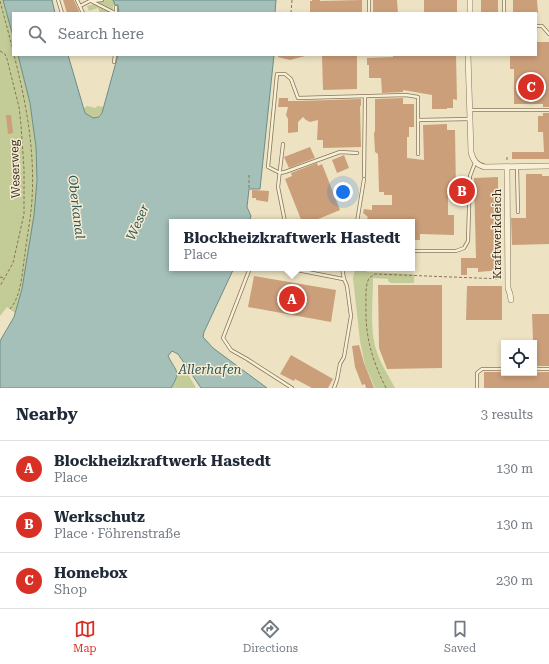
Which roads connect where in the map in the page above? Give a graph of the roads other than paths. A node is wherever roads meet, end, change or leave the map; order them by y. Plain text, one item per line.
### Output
1 (58, 0) edge
2 (77, 0) edge
3 (102, 0) edge
4 (369, 0) edge
5 (470, 0) edge
6 (504, 0) edge
7 (92, 1) edge
8 (80, 6) junction
9 (116, 7) dead end
10 (62, 12) edge
11 (83, 12) edge
12 (113, 12) edge
13 (115, 12) edge
14 (369, 12) edge
15 (470, 12) edge
16 (504, 12) edge
17 (537, 26) edge
18 (549, 34) edge
19 (115, 56) edge
20 (468, 56) edge
21 (114, 62) dead end
22 (365, 96) junction
23 (470, 110) junction
24 (549, 110) edge
25 (470, 119) junction
26 (418, 120) junction
27 (283, 144) dead end
28 (365, 154) junction
29 (418, 154) dead end
30 (475, 162) junction
31 (549, 166) edge
32 (507, 167) junction
33 (517, 167) junction
34 (280, 173) junction
35 (518, 212) dead end
36 (285, 219) edge
37 (357, 219) edge
38 (415, 251) edge
39 (249, 271) edge
40 (303, 271) edge
41 (343, 271) edge
42 (344, 279) junction
43 (511, 300) dead end
44 (501, 369) edge
45 (537, 369) edge
46 (549, 369) edge
47 (292, 388) edge
48 (334, 388) edge
49 (477, 388) edge

1 - 10 lane
2 - 8 lane
3 - 7 lane
4 - 14 lane
5 - 15 street
6 - 16 lane
7 - 8 lane
7 - 12 lane
8 - 11 lane
9 - 13 lane
17 - 18 lane
19 - 21 lane
20 - 23 street
22 - 26 lane
22 - 28 lane
22 - 34 lane
23 - 24 lane
23 - 25 street
25 - 26 lane
25 - 30 street
26 - 29 lane
27 - 34 lane
28 - 34 lane
28 - 37 lane
30 - 32 street
30 - 38 lane
31 - 33 street
32 - 33 street
32 - 43 street, Kraftwerkdeich
33 - 35 lane
34 - 36 lane
39 - 47 lane
40 - 42 lane
41 - 42 lane
42 - 48 lane
44 - 49 lane
45 - 46 lane

